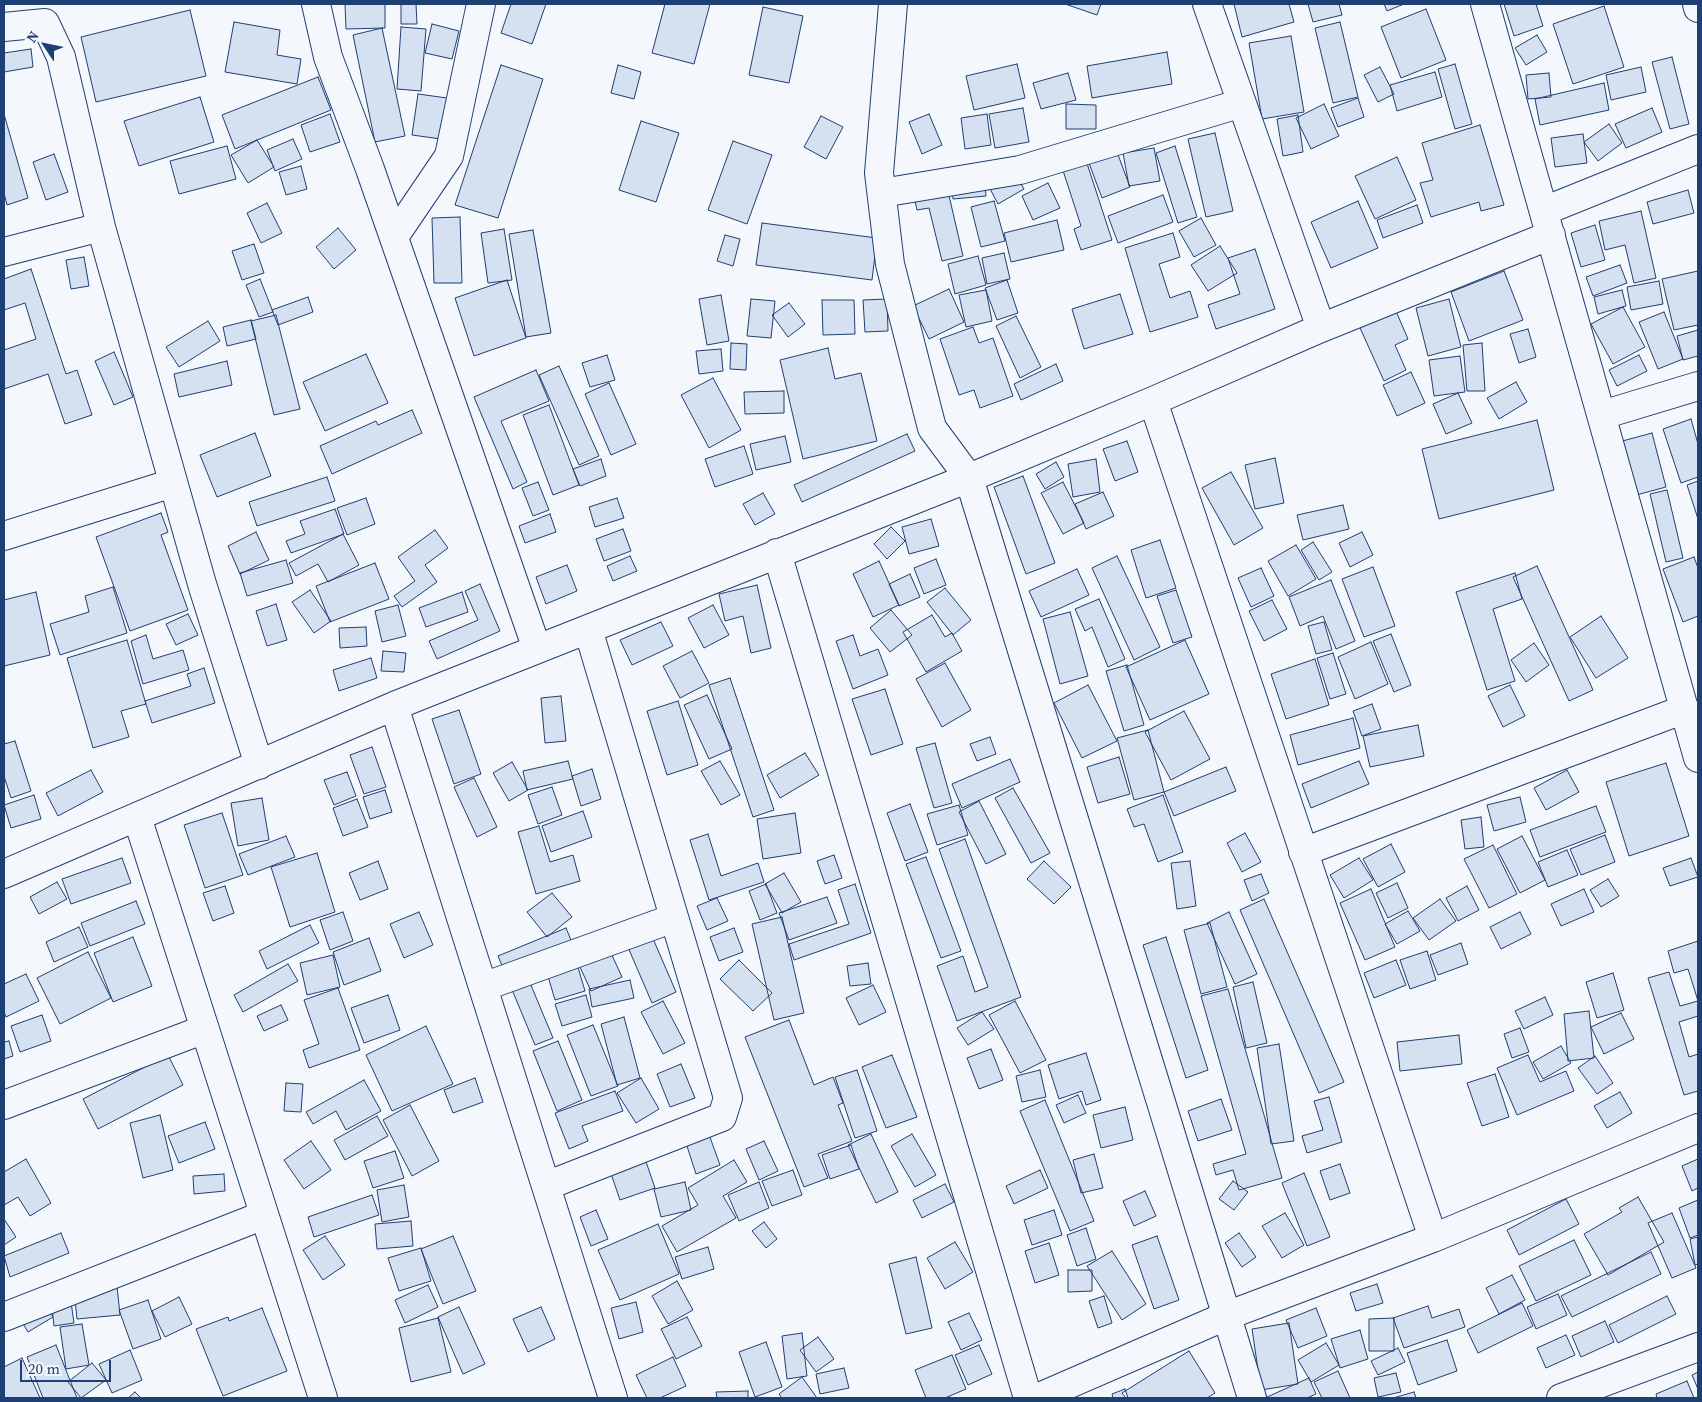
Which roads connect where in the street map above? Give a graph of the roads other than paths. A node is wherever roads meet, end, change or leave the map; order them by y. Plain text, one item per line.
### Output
1 (316, 4) edge
2 (481, 4) edge
3 (893, 4) edge
4 (1207, 4) edge
5 (1485, 4) edge
6 (1697, 4) edge
7 (1698, 8) edge
8 (4, 27) edge
9 (1242, 103) junction
10 (1698, 149) edge
11 (882, 193) junction
12 (1547, 223) junction
13 (101, 227) junction
14 (394, 237) junction
15 (4, 252) edge
16 (1322, 328) junction
17 (1698, 386) edge
18 (1153, 401) junction
19 (1602, 415) junction
20 (969, 478) junction
21 (173, 483) junction
22 (4, 536) edge
23 (777, 553) junction
24 (588, 629) junction
25 (537, 649) junction
26 (394, 706) junction
27 (1685, 709) junction
28 (1698, 758) edge
29 (259, 765) junction
30 (137, 817) junction
31 (1303, 852) junction
32 (4, 874) edge
33 (674, 918) junction
34 (483, 986) junction
35 (205, 1029) junction
36 (4, 1105) edge
37 (1698, 1128) edge
38 (546, 1186) junction
39 (264, 1215) junction
40 (1433, 1238) junction
41 (1226, 1316) junction
42 (4, 1317) edge
43 (1698, 1347) edge
44 (314, 1395) edge
45 (613, 1398) edge
46 (1028, 1398) edge
47 (1037, 1398) edge
48 (1252, 1398) edge
49 (1561, 1398) edge

1 - 14 street
2 - 14 street
3 - 11 street
4 - 9 street
5 - 12 street
6 - 7 street
8 - 13 street
9 - 11 street
9 - 16 street
10 - 12 street
11 - 20 street
12 - 16 street
12 - 19 street
13 - 15 street
13 - 21 street
14 - 25 street
16 - 18 street
17 - 19 street
18 - 20 street
18 - 31 street
19 - 27 street
20 - 23 street
20 - 41 street
21 - 22 street
21 - 29 street
23 - 24 street
23 - 46 street
24 - 25 street
24 - 33 street
25 - 26 street
26 - 29 street
26 - 34 street
27 - 28 street
27 - 31 street
29 - 30 street
30 - 32 street
30 - 35 street
31 - 40 street
33 - 34 street
33 - 38 street
34 - 38 street
35 - 36 street
35 - 39 street
37 - 40 street
38 - 45 street
39 - 42 street
39 - 44 street
40 - 41 street
41 - 47 street
41 - 48 street
43 - 49 street

